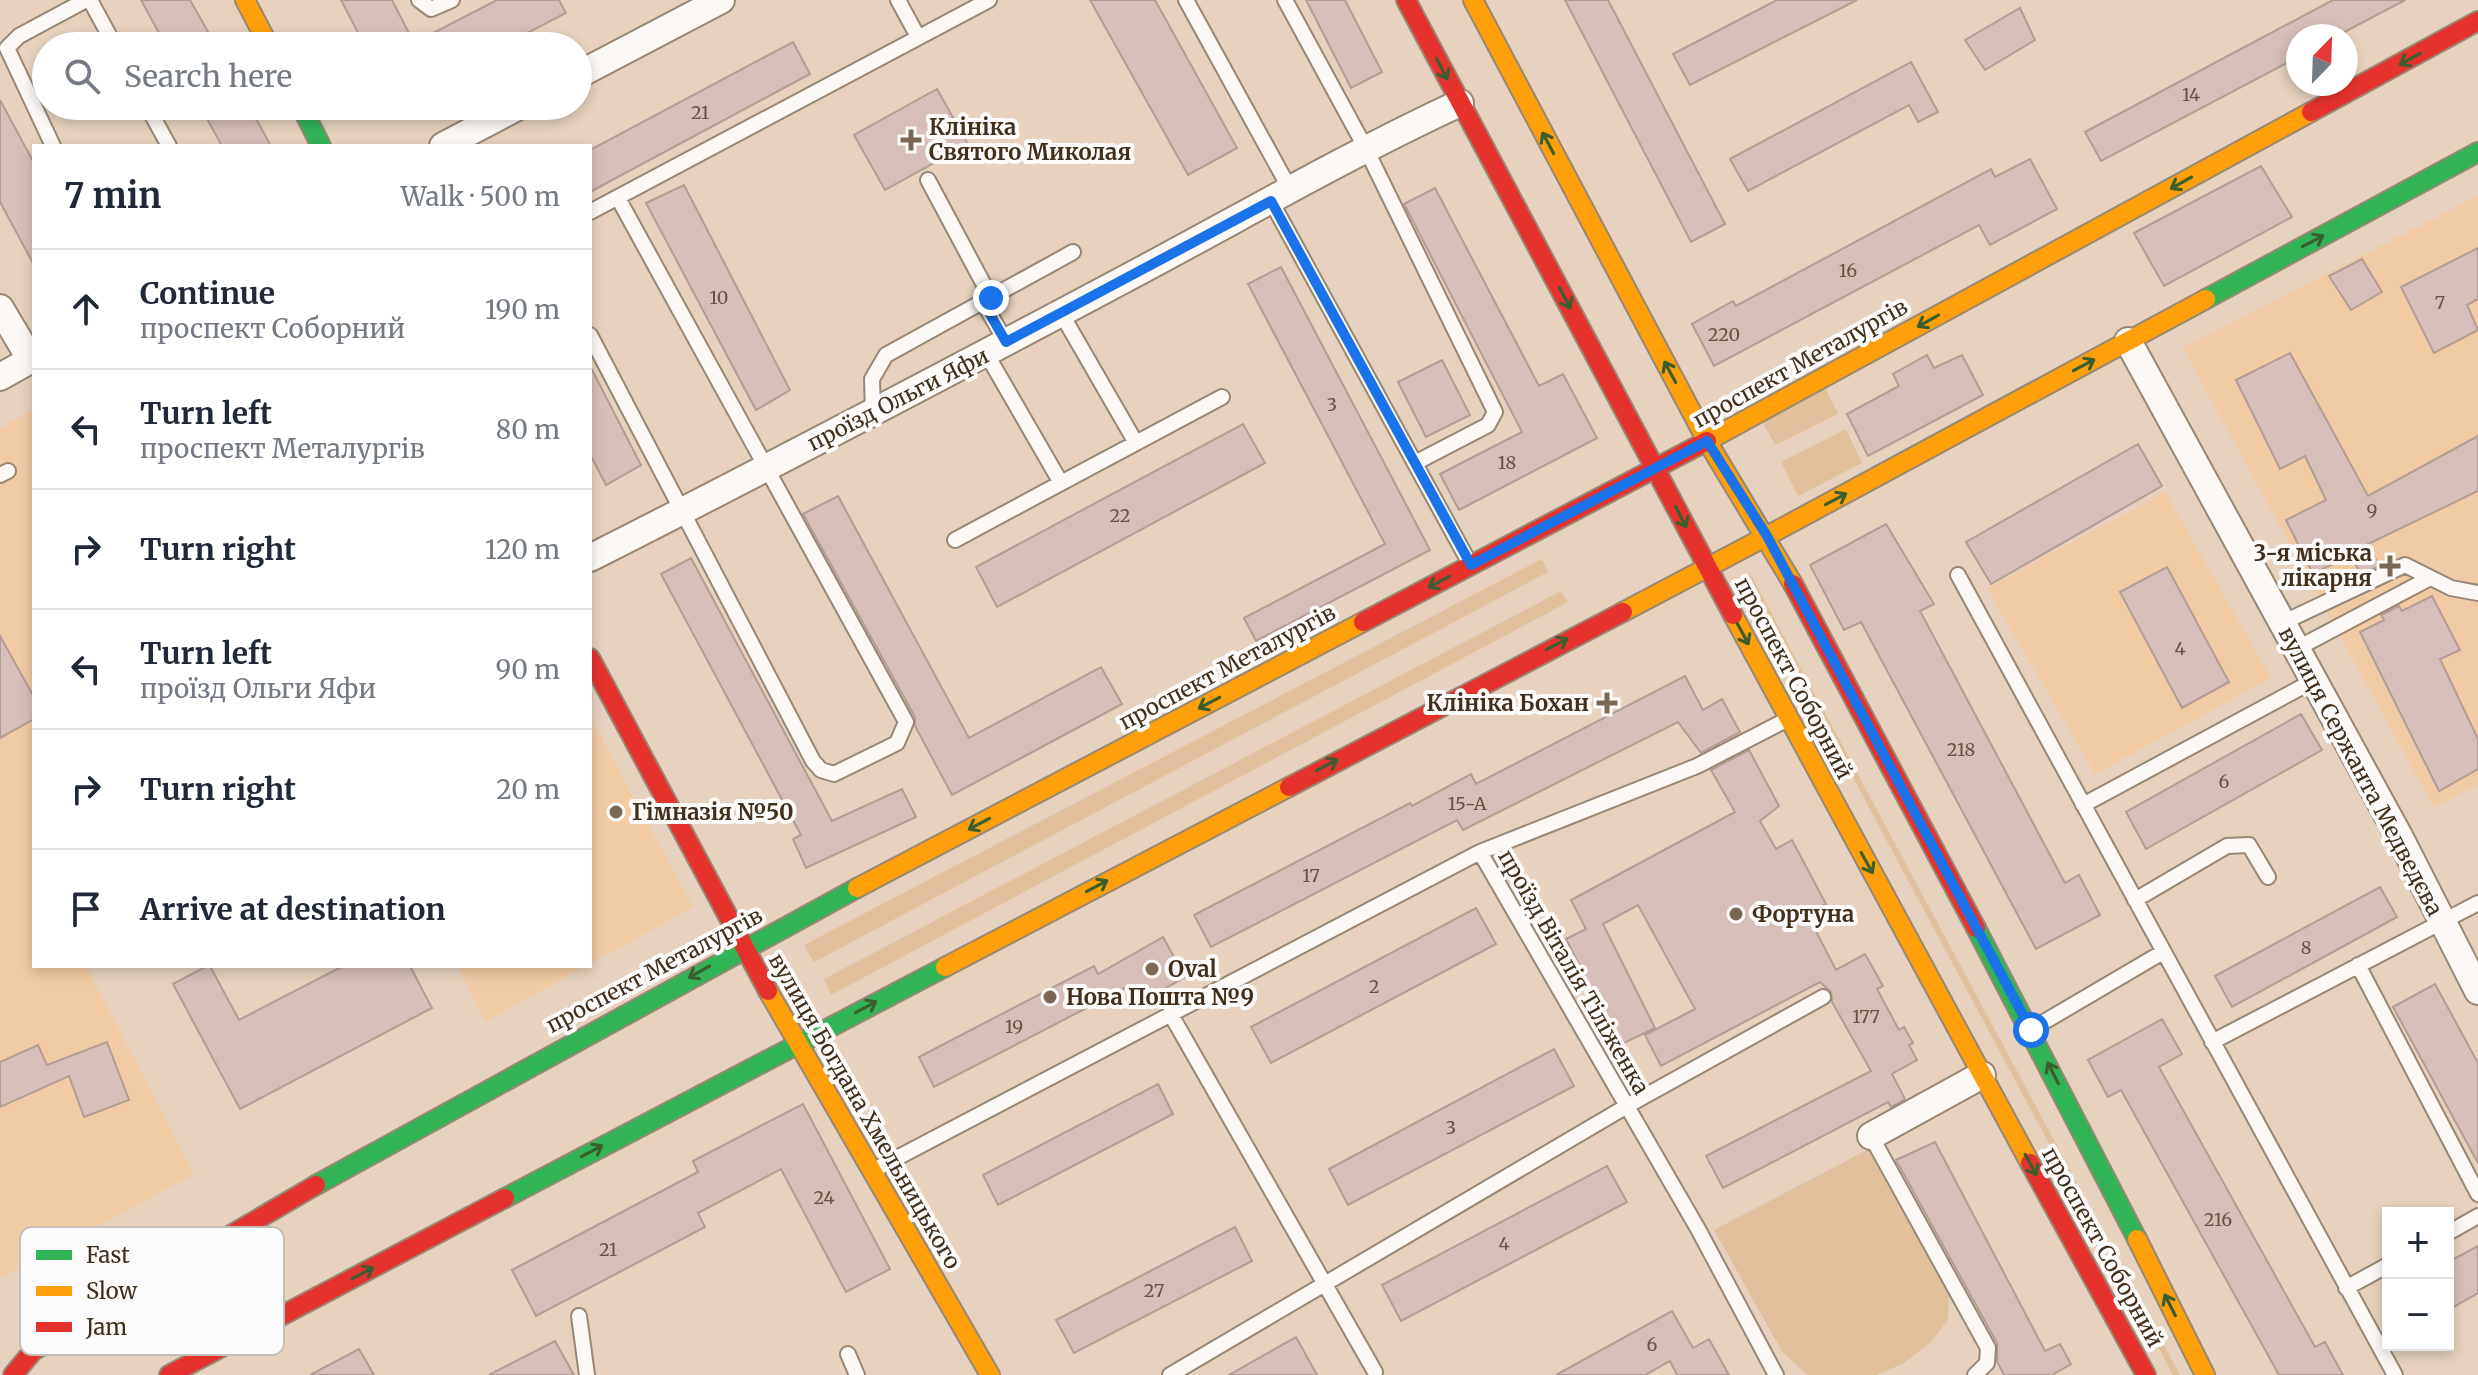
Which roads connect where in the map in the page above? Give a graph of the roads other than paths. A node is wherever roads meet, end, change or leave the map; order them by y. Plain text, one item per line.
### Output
1 (88, 0) edge
2 (245, 0) edge
3 (419, 0) edge
4 (452, 0) edge
5 (721, 0) edge
6 (898, 0) edge
7 (989, 0) edge
8 (1186, 0) edge
9 (1285, 0) edge
10 (1406, 0) edge
11 (1473, 0) edge
12 (2470, 0) edge
13 (2478, 19) edge
14 (107, 32) edge
15 (262, 32) edge
16 (917, 35) junction
17 (592, 68) edge
18 (32, 101) edge
19 (1460, 103) junction
20 (41, 120) edge
21 (155, 120) edge
22 (308, 120) edge
23 (492, 120) edge
24 (52, 144) edge
25 (168, 144) edge
26 (320, 144) edge
27 (447, 144) edge
28 (1365, 147) junction
29 (2478, 152) edge
30 (928, 180) dead end
31 (1281, 196) junction
32 (618, 198) junction
33 (592, 211) edge
34 (2063, 247) junction
35 (1073, 252) dead end
36 (987, 300) junction
37 (0, 308) edge
38 (1061, 313) junction
39 (592, 339) edge
40 (2128, 341) junction
41 (1921, 343) dead end
42 (996, 347) junction
43 (32, 359) edge
44 (1876, 369) dead end
45 (0, 377) edge
46 (1816, 381) junction
47 (1222, 397) dead end
48 (873, 412) junction
49 (1707, 441) junction
50 (1136, 443) junction
51 (1415, 463) junction
52 (766, 467) junction
53 (1657, 468) junction
54 (1061, 483) junction
55 (683, 511) junction
56 (1767, 536) junction
57 (955, 540) dead end
58 (592, 557) edge
59 (1471, 565) junction
60 (1706, 565) junction
61 (1958, 575) dead end
62 (2430, 578) junction
63 (2478, 593) edge
64 (2282, 623) junction
65 (2296, 649) junction
66 (592, 662) edge
67 (2313, 681) junction
68 (1788, 719) junction
69 (2083, 805) junction
70 (1480, 852) junction
71 (2268, 877) dead end
72 (2135, 900) junction
73 (2478, 903) edge
74 (2441, 922) junction
75 (743, 948) junction
76 (2163, 952) junction
77 (2358, 965) junction
78 (2478, 991) edge
79 (1823, 997) dead end
80 (1170, 1013) junction
81 (2031, 1030) junction
82 (2212, 1042) junction
83 (797, 1043) junction
84 (1982, 1075) junction
85 (1627, 1106) junction
86 (1871, 1136) joint
87 (872, 1171) junction
88 (2478, 1194) edge
89 (2478, 1216) edge
90 (244, 1227) edge
91 (2454, 1230) edge
92 (2382, 1268) edge
93 (1327, 1283) junction
94 (2346, 1288) junction
95 (284, 1314) edge
96 (579, 1316) dead end
97 (848, 1354) dead end
98 (207, 1355) edge
99 (1375, 1372) dead end
100 (169, 1375) edge
101 (587, 1375) edge
102 (857, 1375) edge
103 (990, 1375) edge
104 (1170, 1375) edge
105 (1776, 1375) edge
106 (1975, 1375) edge
107 (2146, 1375) edge
108 (2205, 1375) edge
109 (2395, 1375) edge

1 - 14 lane
1 - 18 lane
2 - 15 main road
3 - 4 lane
5 - 17 street
6 - 16 lane
7 - 16 lane
8 - 31 lane
9 - 28 lane
10 -> 19 main road, проспект Соборний
49 -> 11 main road, проспект Соборний
12 - 13 main road
13 -> 34 main road, проспект Металургів
16 - 32 lane
19 - 28 street, проїзд Ольги Яфи
19 -> 53 main road, проспект Соборний
20 - 24 lane
21 - 25 lane
22 - 26 main road
23 - 27 street
28 - 31 street, проїзд Ольги Яфи
28 - 51 lane
40 -> 29 main road
30 - 36 lane
31 - 38 street, проїзд Ольги Яфи
31 - 51 lane
32 - 33 lane
32 - 52 lane
34 - 41 lane
34 -> 46 main road, проспект Металургів
35 - 36 lane
36 - 42 lane
36 - 48 lane
37 - 43 street
38 - 42 street, проїзд Ольги Яфи
38 - 50 lane
39 - 55 lane
56 -> 40 main road
40 - 64 street, вулиця Сержанта Медведєва
42 - 48 street, проїзд Ольги Яфи
42 - 54 lane
43 - 45 street
44 - 46 lane
46 - 49 main road, проспект Металургів
47 - 50 lane
48 - 52 street, проїзд Ольги Яфи
49 - 53 main road, проспект Металургів
49 - 56 main road, проспект Соборний
50 - 54 lane
51 - 59 lane
52 - 55 street, проїзд Ольги Яфи
52 - 55 lane
53 - 59 main road, проспект Металургів
53 -> 60 main road, проспект Соборний
54 - 57 lane
55 - 58 street, проїзд Ольги Яфи
56 - 60 main road
56 - 81 main road, проспект Соборний
59 -> 75 main road, проспект Металургів
60 -> 68 main road, проспект Соборний
83 -> 60 main road
61 - 69 lane
62 - 63 lane
62 - 64 lane
62 - 65 lane
64 - 65 street, вулиця Сержанта Медведєва
65 - 67 street, вулиця Сержанта Медведєва
66 - 75 main road, вулиця Богдана Хмельницького
67 - 69 lane
67 - 74 street, вулиця Сержанта Медведєва
68 - 70 lane
68 -> 84 main road, проспект Соборний
69 - 72 lane
70 - 80 lane, проїзд Віталія Тіліженка
70 - 85 lane, проїзд Віталія Тіліженка
71 - 72 lane
72 - 76 lane
73 - 74 lane
74 - 77 lane
74 - 78 street, вулиця Сержанта Медведєва
75 - 83 main road, вулиця Богдана Хмельницького
75 -> 90 main road, проспект Металургів
76 - 81 lane
76 - 82 lane
77 - 82 lane
77 - 88 lane
79 - 85 lane
80 - 87 lane, проїзд Віталія Тіліженка
80 - 93 lane
108 -> 81 main road, проспект Соборний
82 - 94 lane
83 - 87 main road, вулиця Богдана Хмельницького
95 -> 83 main road
84 - 86 street
84 -> 107 main road, проспект Соборний
85 - 93 lane
85 - 105 lane, проїзд Віталія Тіліженка
86 - 106 lane
87 - 103 main road, вулиця Богдана Хмельницького
89 - 91 lane
92 - 94 lane
93 - 99 lane
93 - 104 lane
94 - 109 lane
96 - 101 lane
97 - 102 lane
100 -> 98 main road

